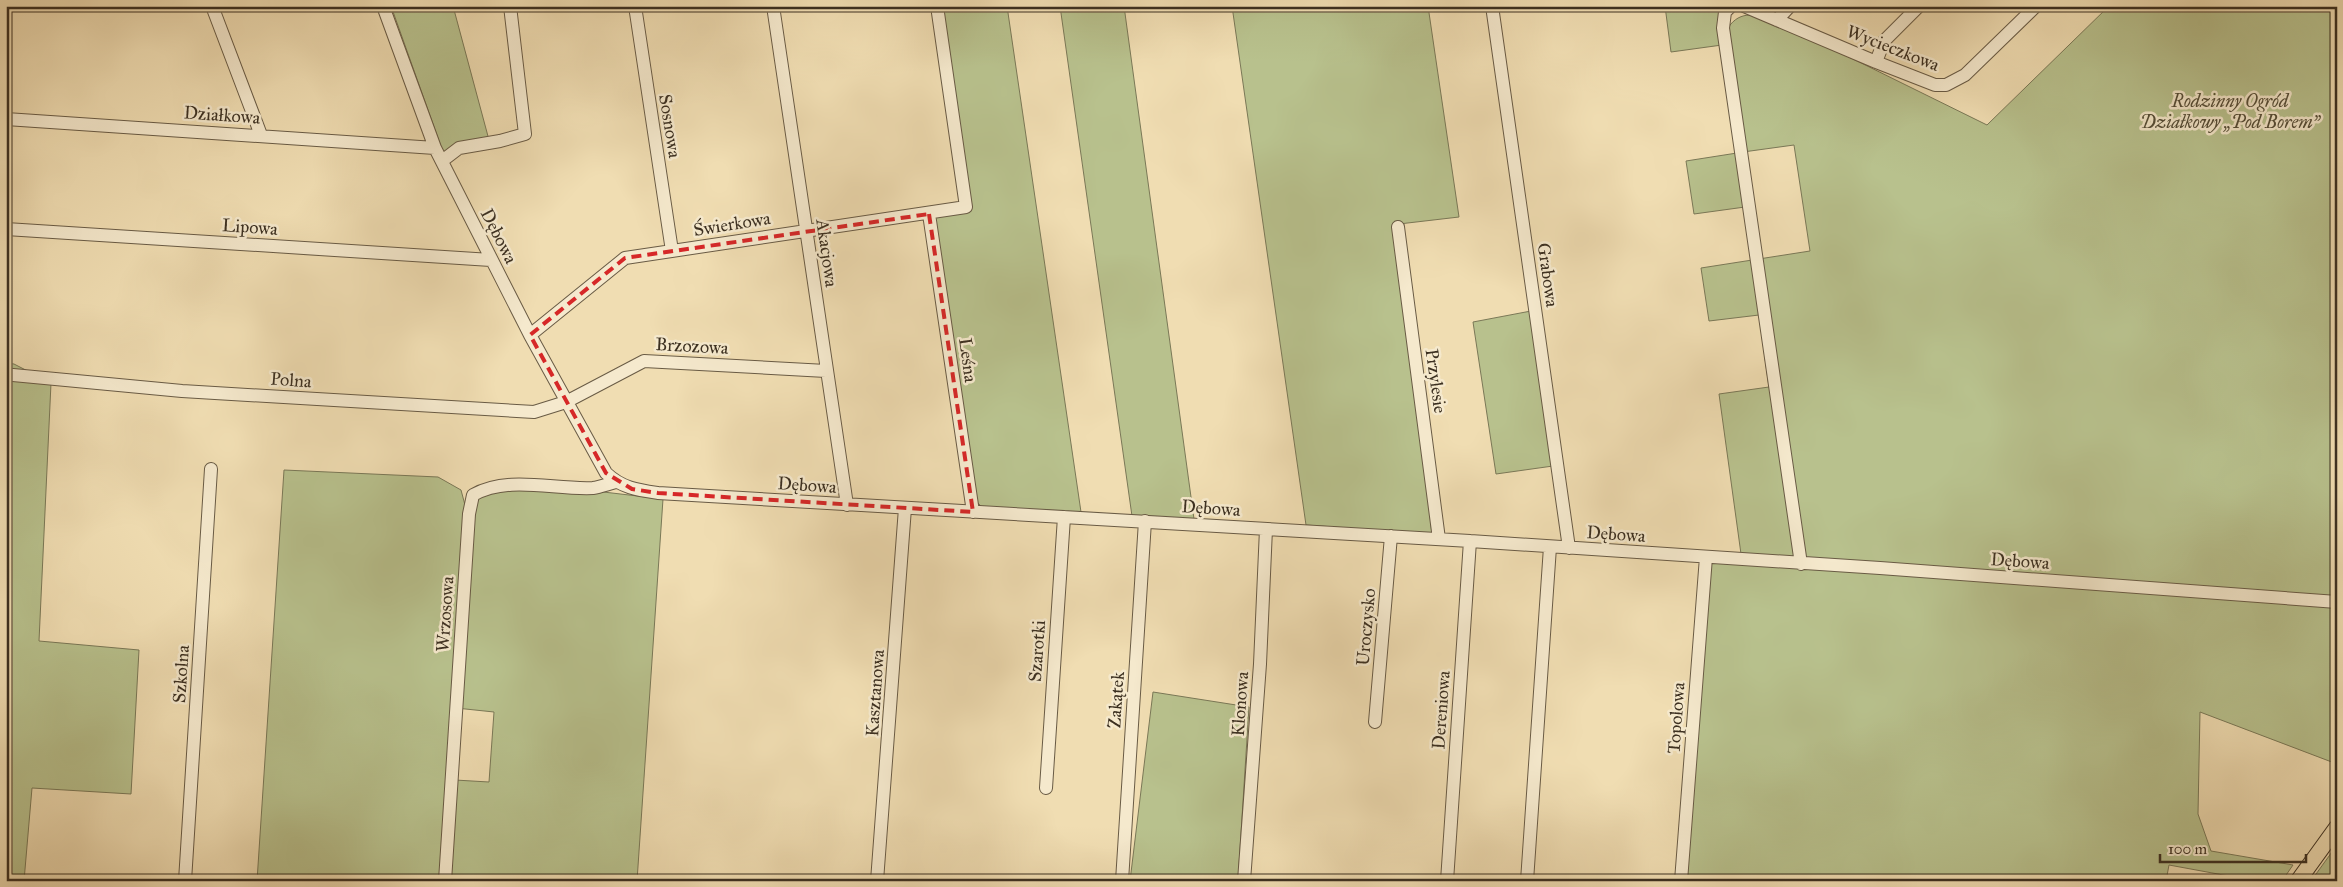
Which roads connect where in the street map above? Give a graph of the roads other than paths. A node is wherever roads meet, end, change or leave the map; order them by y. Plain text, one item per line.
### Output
1 (212, 6) edge
2 (383, 6) edge
3 (510, 6) edge
4 (635, 6) edge
5 (773, 6) edge
6 (937, 6) edge
7 (1492, 6) edge
8 (1731, 6) edge
9 (1744, 6) edge
10 (1790, 6) edge
11 (1919, 6) edge
12 (2036, 6) edge
13 (1776, 20) junction
14 (1876, 62) junction
15 (6, 119) edge
16 (261, 135) junction
17 (435, 148) junction
18 (442, 162) junction
19 (929, 214) junction
20 (1398, 227) dead end
21 (6, 229) edge
22 (806, 230) junction
23 (672, 251) junction
24 (492, 260) junction
25 (530, 335) junction
26 (826, 371) junction
27 (13, 376) dead end
28 (566, 402) junction
29 (211, 469) dead end
30 (616, 482) junction
31 (847, 505) junction
32 (905, 508) junction
33 (972, 512) junction
34 (1064, 517) junction
35 (1145, 521) junction
36 (1266, 529) junction
37 (1391, 536) junction
38 (1439, 539) junction
39 (1470, 541) junction
40 (1550, 546) junction
41 (1569, 548) junction
42 (1706, 557) junction
43 (1801, 564) junction
44 (2337, 602) edge
45 (1375, 722) dead end
46 (1046, 788) dead end
47 (2337, 827) edge
48 (185, 881) edge
49 (445, 881) edge
50 (877, 881) edge
51 (1122, 881) edge
52 (1244, 881) edge
53 (1447, 881) edge
54 (1527, 881) edge
55 (1681, 881) edge
56 (2298, 881) edge

1 - 16 street
2 - 17 street, Dębowa
3 - 18 street
4 - 23 street, Sosnowa
5 - 22 street, Akacjowa
6 - 19 street, Świerkowa
7 - 41 street, Grabowa
8 - 43 street
9 - 13 street, Wycieczkowa
10 - 13 street
11 - 14 street
12 - 14 street, Wycieczkowa
13 - 14 street, Wycieczkowa
15 - 16 street, Działkowa
16 - 17 street, Działkowa
17 - 18 street, Dębowa
18 - 24 street, Dębowa
19 - 22 street, Świerkowa
19 - 33 street, Leśna
20 - 38 street, Przylesie
21 - 24 street, Lipowa
22 - 23 street, Świerkowa
22 - 26 street, Akacjowa
23 - 25 street, Świerkowa
24 - 25 street, Dębowa
25 - 28 street, Dębowa
26 - 28 street, Brzozowa
26 - 31 street, Akacjowa
27 - 28 street, Polna
28 - 30 street, Dębowa
29 - 48 street, Szkolna
30 - 31 street, Dębowa
30 - 49 street, Wrzosowa
31 - 32 street, Dębowa
32 - 33 street, Dębowa
32 - 50 street, Kasztanowa
33 - 34 street, Dębowa
34 - 35 street, Dębowa
34 - 46 street, Szarotki
35 - 36 street, Dębowa
35 - 51 street, Zakątek
36 - 37 street, Dębowa
36 - 52 street, Klonowa
37 - 38 street, Dębowa
37 - 45 street, Uroczysko
38 - 39 street, Dębowa
39 - 40 street, Dębowa
39 - 53 street, Dereniowa
40 - 41 street, Dębowa
40 - 54 street
41 - 42 street, Dębowa
42 - 43 street, Dębowa
42 - 55 street, Topolowa
43 - 44 street, Dębowa
47 - 56 main road

